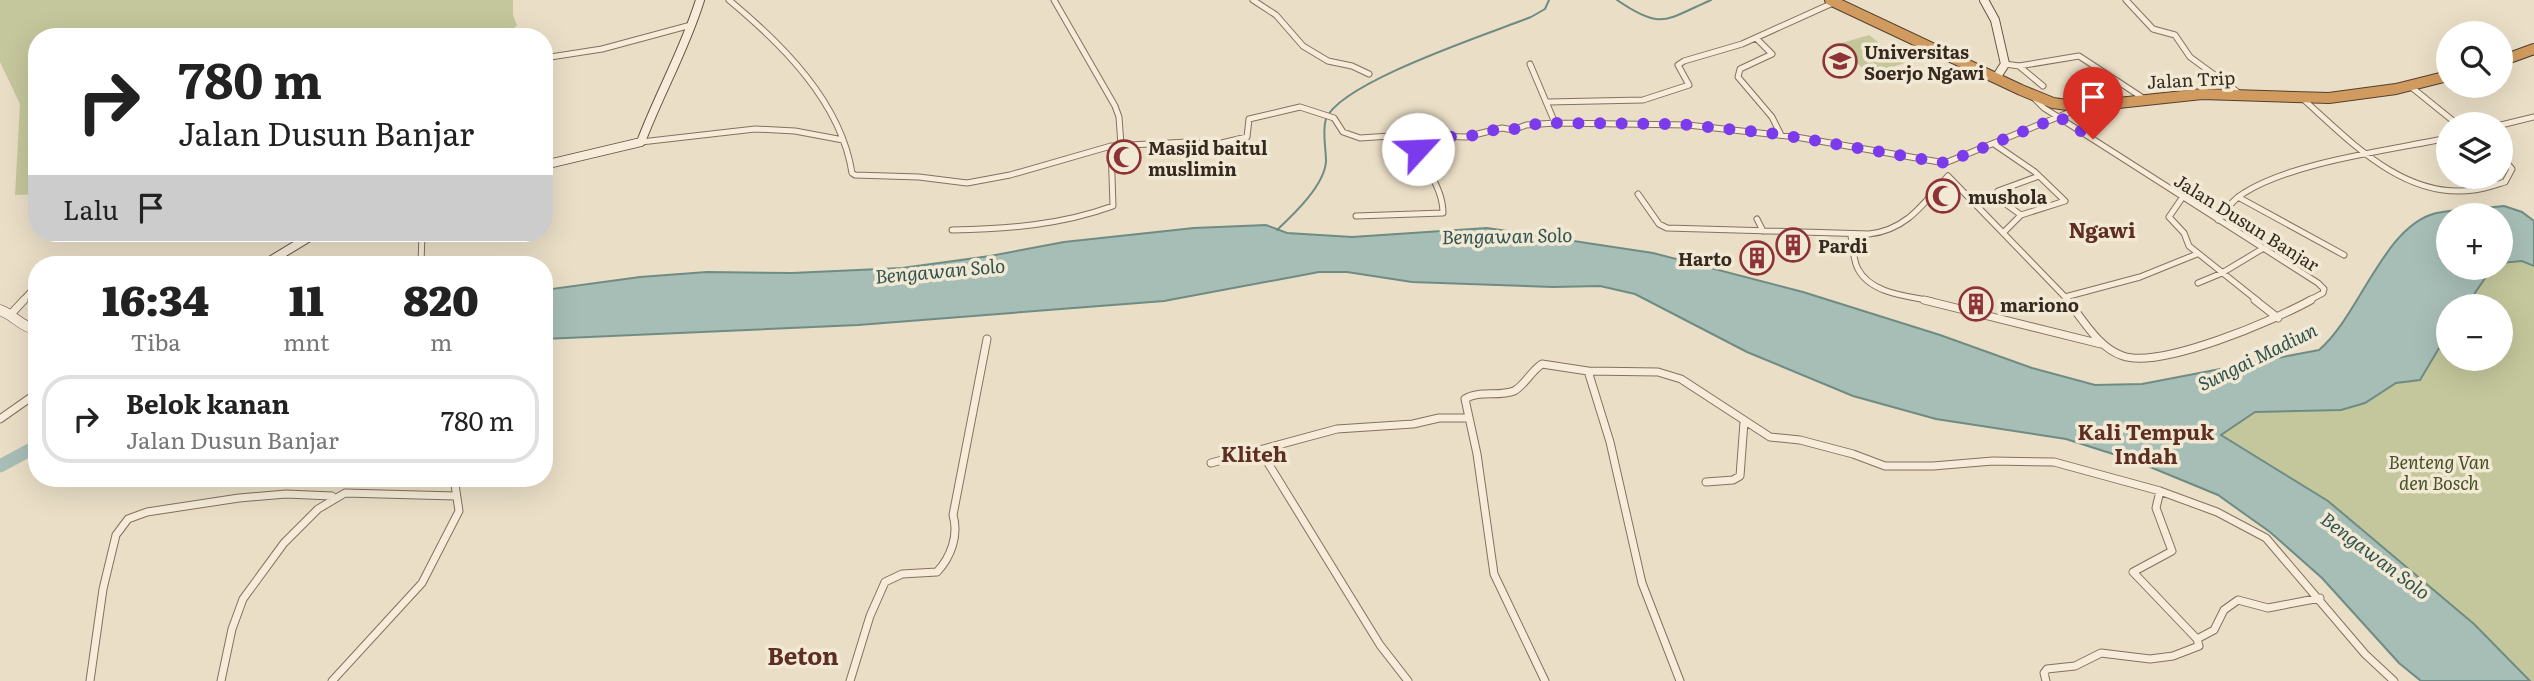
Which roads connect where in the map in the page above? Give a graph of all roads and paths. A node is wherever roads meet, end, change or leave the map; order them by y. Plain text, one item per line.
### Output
1 (700, 0) edge
2 (729, 0) edge
3 (1055, 0) edge
4 (1253, 0) edge
5 (1984, 0) edge
6 (2126, 0) edge
7 (1833, 1) edge
8 (691, 25) junction
9 (1756, 38) junction
10 (2534, 49) edge
11 (553, 57) edge
12 (2513, 57) edge
13 (1530, 64) dead end
14 (2006, 64) junction
15 (2019, 66) junction
16 (1369, 74) dead end
17 (1996, 78) junction
18 (2436, 79) edge
19 (2043, 86) dead end
20 (2410, 86) junction
21 (2241, 94) junction
22 (2033, 95) junction
23 (2143, 98) junction
24 (2303, 99) junction
25 (1548, 102) junction
26 (2081, 107) junction
27 (2442, 112) edge
28 (2059, 117) junction
29 (2534, 117) edge
30 (2513, 122) edge
31 (1555, 123) junction
32 (1781, 135) junction
33 (1421, 136) junction
34 (843, 140) junction
35 (2436, 141) edge
36 (640, 142) junction
37 (1994, 144) junction
38 (1121, 145) junction
39 (1111, 146) junction
40 (2368, 155) junction
41 (553, 163) edge
42 (1945, 163) junction
43 (1948, 176) junction
44 (2039, 176) junction
45 (2474, 189) edge
46 (1638, 194) dead end
47 (2238, 197) junction
48 (2182, 198) junction
49 (2021, 215) junction
50 (1356, 216) dead end
51 (1757, 219) dead end
52 (2218, 220) junction
53 (952, 230) dead end
54 (1763, 231) junction
55 (2004, 232) junction
56 (1851, 236) junction
57 (301, 242) edge
58 (2262, 249) junction
59 (2197, 254) junction
60 (2344, 255) dead end
61 (278, 256) edge
62 (2222, 273) junction
63 (2198, 283) dead end
64 (28, 295) edge
65 (2065, 298) junction
66 (0, 310) edge
67 (11, 314) junction
68 (2277, 318) junction
69 (28, 328) edge
70 (987, 338) dead end
71 (2103, 345) junction
72 (1588, 371) junction
73 (28, 399) edge
74 (1469, 418) junction
75 (0, 419) edge
76 (1744, 422) junction
77 (1260, 450) junction
78 (1211, 463) dead end
79 (1706, 482) dead end
80 (454, 487) edge
81 (2160, 491) junction
82 (332, 496) junction
83 (455, 496) junction
84 (2320, 598) junction
85 (2197, 639) junction
86 (90, 681) edge
87 (221, 681) edge
88 (332, 681) edge
89 (850, 681) edge
90 (1408, 681) edge
91 (1545, 681) edge
92 (1680, 681) edge
93 (2046, 681) edge
94 (2394, 681) edge

1 - 8 street
2 - 34 street
3 - 38 street
4 - 16 street
5 - 14 street
6 - 21 street
7 - 9 street
7 - 17 highway, Jalan Trip
8 - 11 street
8 - 36 street
9 - 25 street
9 - 32 street
10 - 12 highway
13 - 25 street
14 - 15 street
14 - 17 street
15 - 19 street
15 - 23 street
17 - 22 highway, Jalan Trip
18 - 20 highway, Jalan Trip
20 - 24 highway, Jalan Trip
20 - 27 street
21 - 23 highway, Jalan Trip
21 - 24 highway, Jalan Trip
22 - 26 highway, Jalan Trip
22 - 28 street, Jalan Dusun Banjar
23 - 26 highway, Jalan Trip
24 - 40 street
25 - 31 street
26 - 28 street
28 - 37 street
28 - 48 street, Jalan Dusun Banjar
29 - 30 street
31 - 32 street
31 - 33 street
32 - 42 street
33 - 38 street
33 - 50 street
34 - 36 street
34 - 39 street
35 - 40 street
36 - 41 street
37 - 42 street
37 - 44 street
38 - 39 street
39 - 53 street
40 - 45 street
40 - 47 street
42 - 43 street
43 - 55 street
43 - 56 street
44 - 49 street
44 - 49 street
46 - 54 street
47 - 52 street
47 - 60 street
48 - 52 street, Jalan Dusun Banjar
48 - 59 street
49 - 55 street
51 - 54 street
52 - 58 street, Jalan Dusun Banjar
54 - 56 street
55 - 65 street
56 - 71 street, Jalan Dusun Banjar
57 - 61 street
58 - 62 street
58 - 68 street, Jalan Dusun Banjar
59 - 62 street
59 - 65 street
62 - 63 street
62 - 68 street
64 - 67 street
65 - 71 street
66 - 67 street
67 - 69 street
68 - 71 street, Jalan Dusun Banjar
70 - 89 street
72 - 74 street
72 - 76 street
72 - 92 street
73 - 75 street
74 - 77 street
74 - 91 street
76 - 79 street
76 - 81 street
77 - 78 street
77 - 90 street
80 - 83 street
81 - 84 street
81 - 85 street
82 - 83 street
82 - 86 street
82 - 87 street
83 - 88 street
84 - 85 street
84 - 94 street
85 - 93 street

